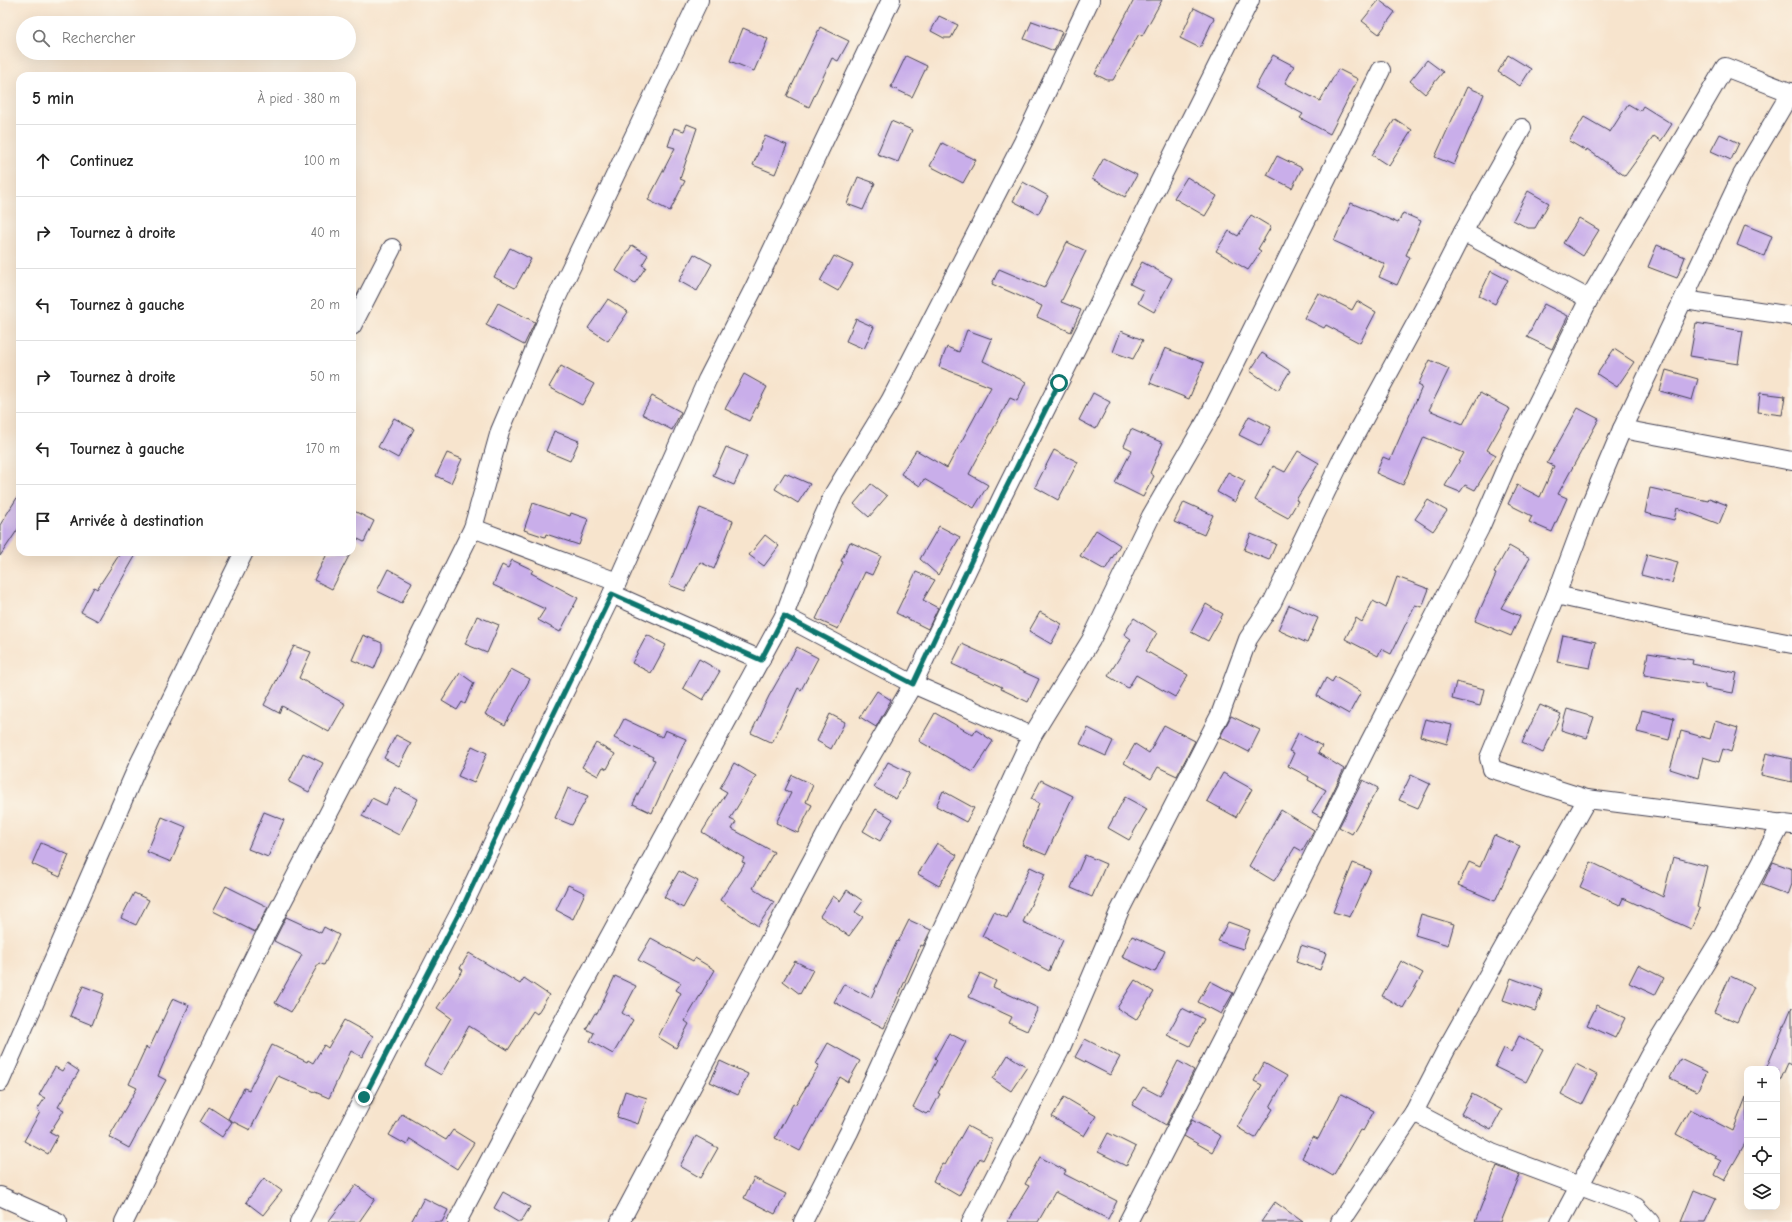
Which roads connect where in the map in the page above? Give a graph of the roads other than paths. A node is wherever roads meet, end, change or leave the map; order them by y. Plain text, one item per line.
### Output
1 (699, 0) edge
2 (891, 0) edge
3 (1090, 0) edge
4 (1250, 0) edge
5 (1381, 70) dead end
6 (1791, 92) edge
7 (1522, 128) dead end
8 (1463, 232) junction
9 (392, 248) dead end
10 (1589, 299) junction
11 (1684, 300) junction
12 (1792, 316) edge
13 (356, 318) edge
14 (1622, 429) junction
15 (1792, 461) edge
16 (473, 528) junction
17 (242, 556) edge
18 (615, 588) junction
19 (1556, 595) junction
20 (784, 616) junction
21 (1792, 644) edge
22 (761, 660) junction
23 (913, 684) junction
24 (1032, 736) junction
25 (1587, 799) junction
26 (1787, 824) edge
27 (0, 1082) edge
28 (1414, 1112) junction
29 (1579, 1186) junction
30 (0, 1196) edge
31 (58, 1222) edge
32 (124, 1222) edge
33 (299, 1222) edge
34 (457, 1222) edge
35 (620, 1222) edge
36 (803, 1222) edge
37 (971, 1222) edge
38 (1128, 1222) edge
39 (1340, 1222) edge
40 (1560, 1222) edge
41 (1650, 1222) edge

1 - 16 street
2 - 18 street
3 - 20 street
4 - 23 street
5 - 24 street
6 - 10 street
6 - 11 street
7 - 8 street
8 - 10 street
8 - 37 street
9 - 13 street
10 - 38 street
11 - 12 street
11 - 14 street
14 - 15 street
14 - 19 street
16 - 18 street
16 - 32 street
17 - 27 street
18 - 22 street
18 - 33 street
19 - 21 street
19 - 25 street
20 - 22 street
20 - 23 street
22 - 34 street
23 - 24 street
23 - 35 street
24 - 36 street
25 - 26 street
25 - 28 street
26 - 29 street
28 - 29 street
28 - 39 street
29 - 40 street
29 - 41 street
30 - 31 street

